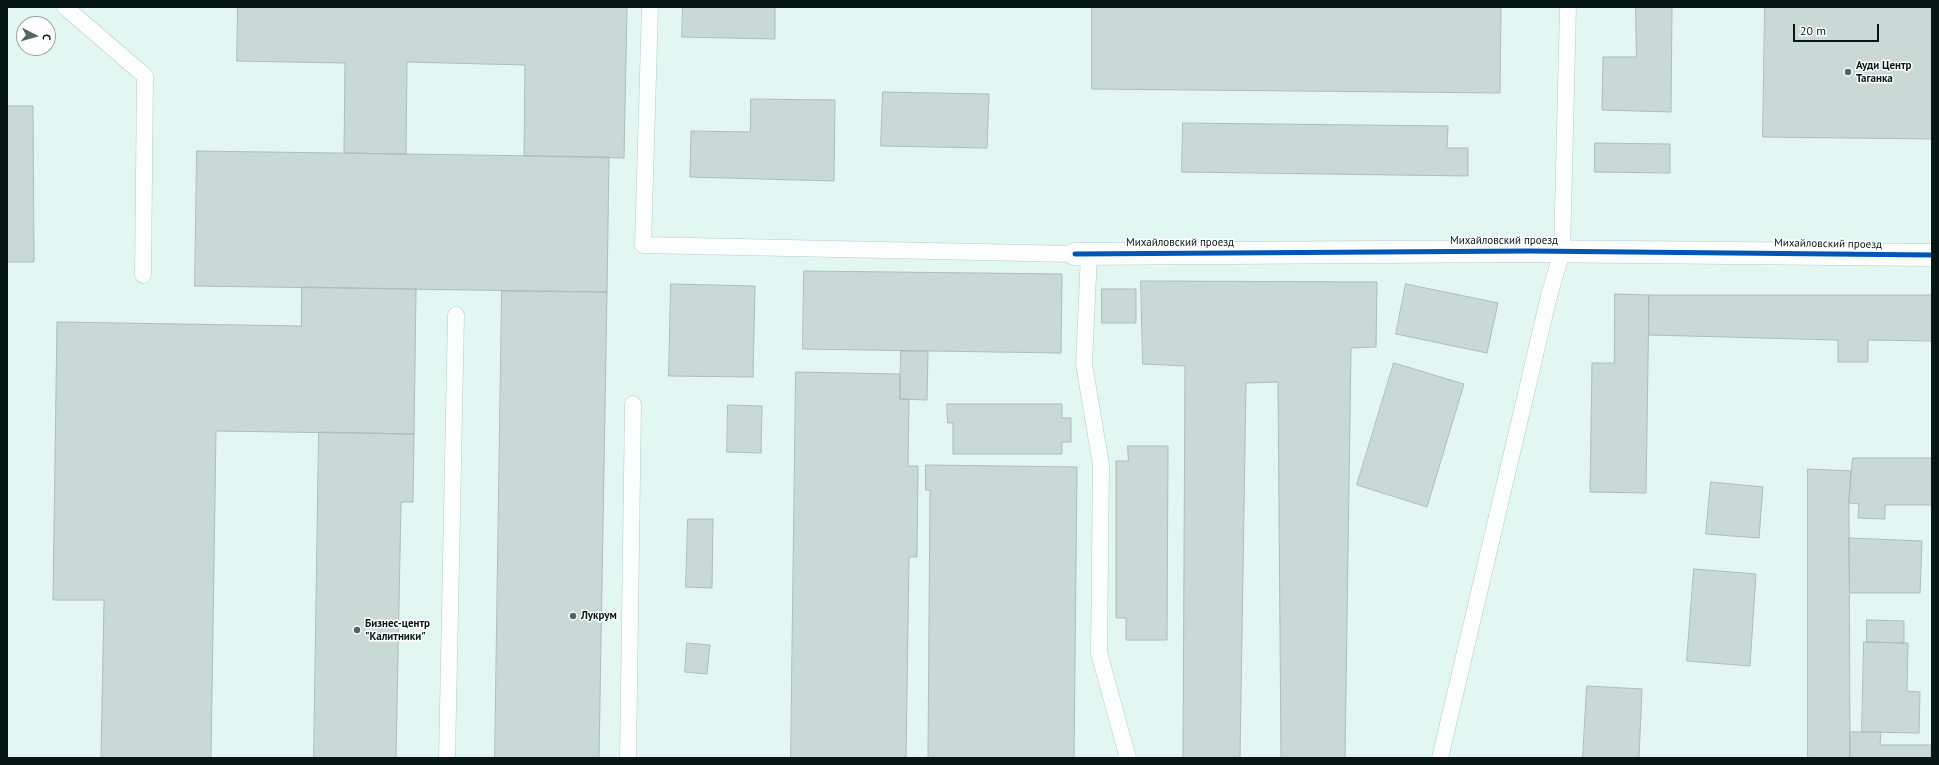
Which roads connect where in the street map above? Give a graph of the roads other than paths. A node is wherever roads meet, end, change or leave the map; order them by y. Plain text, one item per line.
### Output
1 (65, 7) edge
2 (650, 7) edge
3 (1568, 7) edge
4 (1562, 252) junction
5 (1082, 254) junction
6 (1932, 255) edge
7 (143, 275) dead end
8 (456, 315) dead end
9 (633, 404) dead end
10 (447, 758) edge
11 (628, 758) edge
12 (1128, 758) edge
13 (1440, 758) edge

1 - 7 lane
2 - 5 lane
3 - 4 lane
4 - 5 street, Михайловский проезд
4 - 6 street, Михайловский проезд
4 - 13 lane
5 - 12 lane
8 - 10 lane
9 - 11 lane

